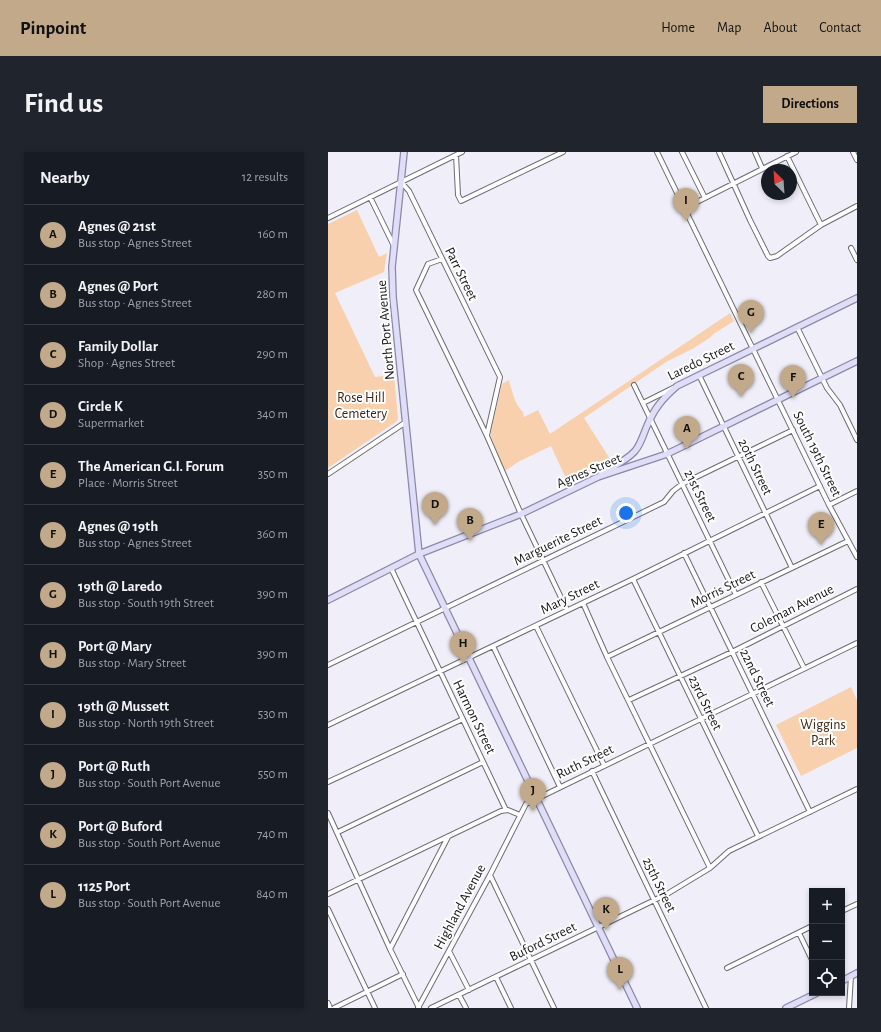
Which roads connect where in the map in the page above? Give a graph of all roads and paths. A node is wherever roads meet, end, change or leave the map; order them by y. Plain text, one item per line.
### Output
1 (404, 152) edge
2 (462, 152) edge
3 (563, 152) edge
4 (658, 152) edge
5 (682, 152) edge
6 (719, 152) edge
7 (755, 152) edge
8 (796, 152) edge
9 (854, 152) edge
10 (456, 155) junction
11 (787, 156) junction
12 (857, 160) edge
13 (770, 164) edge
14 (761, 166) edge
15 (761, 169) edge
16 (401, 182) junction
17 (733, 183) junction
18 (370, 197) junction
19 (705, 198) junction
20 (857, 206) edge
21 (685, 208) junction
22 (328, 218) edge
23 (821, 225) junction
24 (394, 246) junction
25 (851, 248) dead end
26 (442, 259) junction
27 (857, 260) edge
28 (857, 298) edge
29 (797, 327) junction
30 (754, 349) junction
31 (857, 361) edge
32 (698, 375) junction
33 (822, 378) junction
34 (634, 385) dead end
35 (677, 386) junction
36 (778, 399) junction
37 (642, 402) junction
38 (650, 420) junction
39 (407, 421) junction
40 (723, 426) junction
41 (793, 430) junction
42 (855, 430) edge
43 (487, 436) junction
44 (857, 440) edge
45 (667, 454) junction
46 (737, 457) junction
47 (328, 474) edge
48 (598, 477) junction
49 (682, 484) junction
50 (820, 486) junction
51 (857, 491) edge
52 (830, 505) junction
53 (766, 513) junction
54 (522, 514) junction
55 (710, 541) junction
56 (848, 541) junction
57 (684, 553) junction
58 (419, 554) junction
59 (857, 557) edge
60 (543, 560) junction
61 (391, 568) junction
62 (792, 568) junction
63 (633, 579) junction
64 (761, 582) junction
65 (857, 589) edge
66 (736, 595) junction
67 (328, 600) edge
68 (583, 603) junction
69 (710, 607) junction
70 (444, 608) junction
71 (567, 610) junction
72 (416, 622) junction
73 (536, 626) junction
74 (783, 626) junction
75 (659, 632) junction
76 (857, 643) edge
77 (493, 646) junction
78 (732, 652) junction
79 (607, 656) junction
80 (468, 658) junction
81 (328, 665) edge
82 (804, 668) junction
83 (440, 672) junction
84 (680, 676) junction
85 (752, 694) junction
86 (629, 700) junction
87 (463, 719) junction
88 (701, 719) junction
89 (328, 725) edge
90 (650, 743) junction
91 (483, 762) junction
92 (604, 765) junction
93 (592, 771) junction
94 (328, 782) edge
95 (560, 787) junction
96 (857, 789) edge
97 (536, 799) junction
98 (506, 810) junction
99 (810, 812) junction
100 (328, 813) edge
101 (520, 815) junction
102 (338, 832) junction
103 (758, 836) junction
104 (449, 837) junction
105 (710, 868) junction
106 (490, 875) junction
107 (358, 879) junction
108 (328, 894) edge
109 (655, 900) junction
110 (857, 904) edge
111 (328, 910) edge
112 (845, 910) edge
113 (598, 927) junction
114 (809, 928) edge
115 (799, 933) junction
116 (390, 949) junction
117 (449, 951) junction
118 (809, 954) edge
119 (531, 959) junction
120 (727, 968) dead end
121 (857, 973) edge
122 (403, 974) junction
123 (851, 976) junction
124 (496, 977) junction
125 (845, 979) edge
126 (469, 990) junction
127 (368, 992) junction
128 (459, 995) junction
129 (811, 996) edge
130 (328, 1003) edge
131 (330, 1008) edge
132 (334, 1008) edge
133 (375, 1008) edge
134 (419, 1008) edge
135 (431, 1008) edge
136 (466, 1008) edge
137 (511, 1008) edge
138 (554, 1008) edge
139 (637, 1008) edge
140 (706, 1008) edge
141 (786, 1008) edge
142 (849, 1008) edge

1 - 16 main road, North Port Avenue
2 - 10 street
3 - 10 street
4 - 21 street, South 19th Street
5 - 19 street
6 - 17 street
7 - 14 street
8 - 11 street
9 - 12 street
10 - 16 street
11 - 13 street
11 - 23 street
15 - 17 street
16 - 18 street
16 - 24 main road, North Port Avenue
16 - 26 street, Parr Street
17 - 19 street
17 - 23 street
18 - 22 street
18 - 24 street
19 - 21 street
20 - 23 street
21 - 30 street, South 19th Street
24 - 39 main road, North Port Avenue
25 - 27 street
26 - 43 street, Parr Street
26 - 43 street
28 - 29 main road, Laredo Street
29 - 30 main road, Laredo Street
29 - 33 street
30 - 32 main road, Laredo Street
30 - 36 street, South 19th Street
31 - 33 main road, Agnes Street
32 - 35 main road, Laredo Street
32 - 40 street, 20th Street
33 - 36 main road, Agnes Street
33 - 42 street
34 - 37 street, 21st Street
35 - 37 street, Laredo Street
35 - 38 main road
36 - 40 main road, Agnes Street
36 - 41 street, South 19th Street
37 - 38 street, 21st Street
38 - 45 street, 21st Street
38 - 48 main road
39 - 47 street
39 - 58 main road, North Port Avenue
40 - 45 main road, Agnes Street
40 - 46 street, 20th Street
41 - 46 street, Marguerite Street
41 - 50 street, South 19th Street
42 - 44 street
43 - 54 street
45 - 48 main road, Agnes Street
45 - 49 street, 21st Street
46 - 49 street, Marguerite Street
46 - 53 street, 20th Street
48 - 54 main road, Agnes Street
49 - 55 street, 21st Street
49 - 60 street, Marguerite Street
50 - 52 street, South 19th Street
50 - 53 street, Mary Street
51 - 52 street
52 - 56 street, South 19th Street
53 - 55 street, Mary Street
53 - 62 street, 20th Street
54 - 58 main road, Agnes Street
54 - 60 street
55 - 57 street, Mary Street
55 - 66 street, 21st Street
56 - 59 street, South 19th Street
56 - 62 street, Morris Street
57 - 63 street, Mary Street
57 - 69 street, 22nd Street
58 - 61 main road, Agnes Street
58 - 70 main road, North Port Avenue
60 - 70 street, Marguerite Street
60 - 71 street
61 - 67 main road, Agnes Street
61 - 72 street, Harmon Street
62 - 64 street, Morris Street
63 - 68 street, Mary Street
63 - 75 street, 23rd Street
64 - 66 street, Morris Street
64 - 74 street
65 - 74 street, Coleman Avenue
66 - 69 street, Morris Street
68 - 71 street, Mary Street
68 - 79 street
69 - 75 street, Morris Street
69 - 78 street, 22nd Street
70 - 72 street, Marguerite Street
70 - 80 main road, North Port Avenue
71 - 73 street, Mary Street
72 - 81 street, Marguerite Street
72 - 83 street, Harmon Street
73 - 77 street, Mary Street
73 - 92 street
74 - 78 street, Coleman Avenue
74 - 82 street
75 - 79 street, Morris Street
75 - 84 street, 23rd Street
76 - 82 street, Ruth Street
77 - 80 street, Mary Street
77 - 95 street
78 - 84 street, Coleman Avenue
78 - 85 street, 22nd Street
79 - 86 street
80 - 83 street, Mary Street
80 - 97 main road, North Port Avenue
82 - 85 street, Ruth Street
83 - 87 street, Harmon Street
83 - 89 street, Mary Street
84 - 86 street, Coleman Avenue
84 - 88 street, 23rd Street
85 - 88 street, Ruth Street
85 - 99 street, 22nd Street
86 - 90 street
87 - 91 street, Harmon Street
87 - 94 street
88 - 90 street, Ruth Street
88 - 103 street, 23rd Street
90 - 92 street, Ruth Street
90 - 105 street
91 - 98 street, Harmon Street
91 - 102 street
92 - 93 street, Ruth Street
93 - 95 street, Ruth Street
93 - 109 street, 25th Street
95 - 97 street, Ruth Street
96 - 99 street
97 - 101 street, Ruth Street
97 - 113 main road, North Port Avenue
98 - 101 street
98 - 104 street
99 - 103 street
100 - 102 street
101 - 106 street, Highland Avenue
102 - 107 street
103 - 105 street
104 - 107 street
104 - 116 street
105 - 109 street, Buford Street
106 - 117 street, Highland Avenue
106 - 119 street
107 - 108 street
107 - 116 street
109 - 113 street, Buford Street
109 - 140 street, 25th Street
110 - 112 street
111 - 127 street
113 - 119 street, Buford Street
113 - 139 main road, North Port Avenue
114 - 115 street
115 - 118 street
115 - 120 street
116 - 122 street
117 - 126 street
117 - 134 street, Highland Avenue
119 - 124 street, Buford Street
119 - 138 street
121 - 123 main road
122 - 127 street
122 - 134 street
123 - 125 main road
123 - 142 street
124 - 126 street, Buford Street
124 - 137 street
126 - 128 street, Buford Street
127 - 132 street
127 - 133 street
128 - 135 street, Buford Street
128 - 136 street
129 - 141 main road
130 - 131 street

